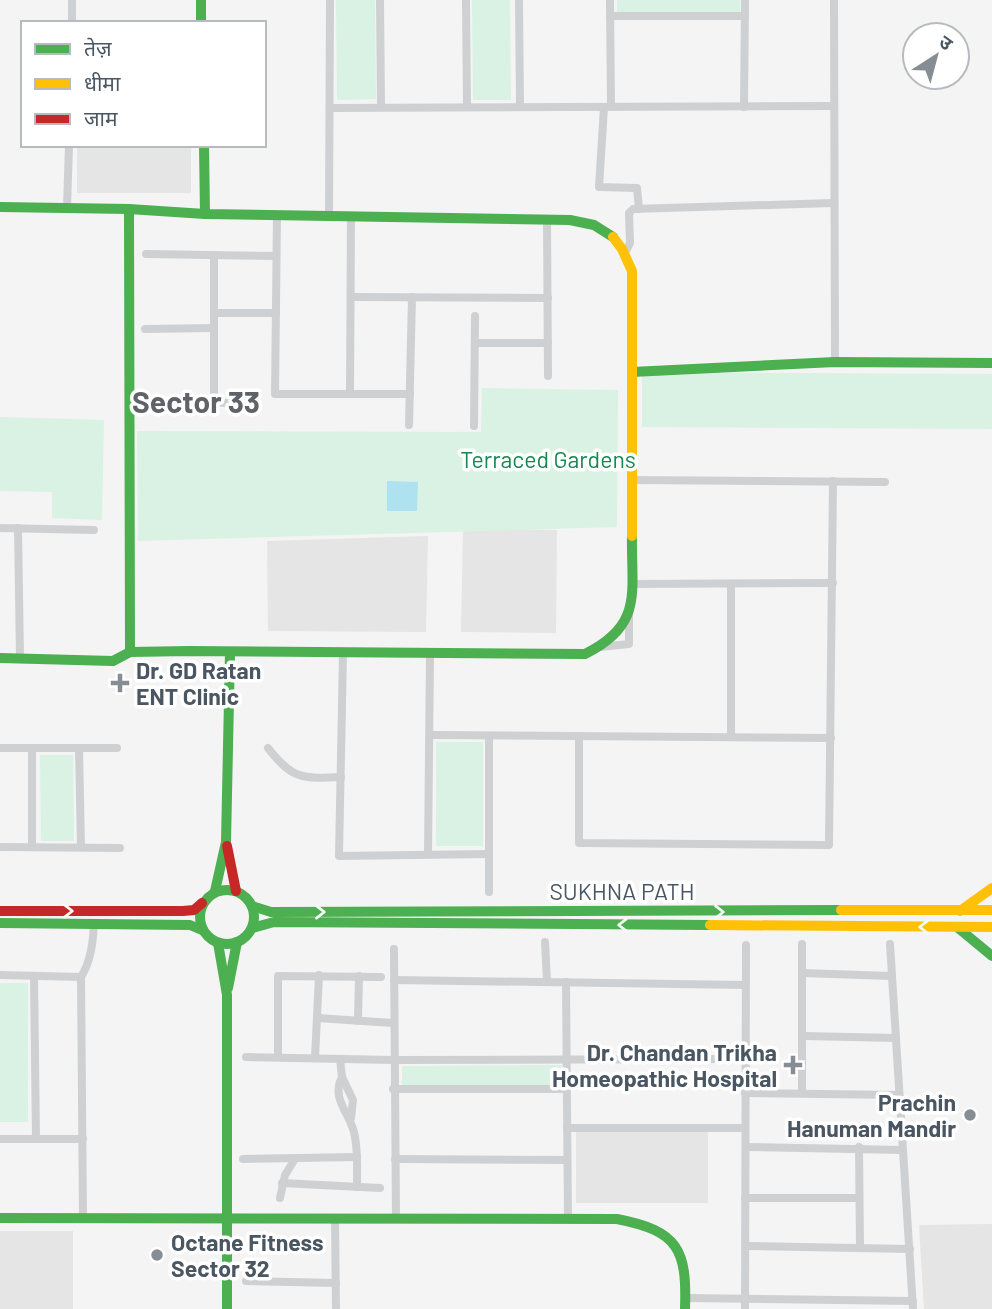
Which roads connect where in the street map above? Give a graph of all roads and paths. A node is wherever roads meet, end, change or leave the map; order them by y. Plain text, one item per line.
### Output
1 (72, 0) edge
2 (201, 0) edge
3 (330, 0) edge
4 (380, 0) edge
5 (466, 0) edge
6 (520, 0) edge
7 (610, 0) edge
8 (745, 0) edge
9 (834, 0) edge
10 (611, 16) junction
11 (745, 16) junction
12 (72, 21) edge
13 (201, 21) edge
14 (834, 106) junction
15 (382, 107) junction
16 (467, 107) junction
17 (520, 107) junction
18 (607, 107) junction
19 (744, 107) junction
20 (330, 108) junction
21 (69, 147) edge
22 (204, 147) edge
23 (833, 203) junction
24 (0, 207) edge
25 (67, 208) junction
26 (129, 209) junction
27 (639, 209) junction
28 (205, 214) junction
29 (277, 215) junction
30 (329, 216) junction
31 (351, 216) junction
32 (547, 220) junction
33 (625, 253) junction
34 (146, 254) dead end
35 (214, 255) junction
36 (276, 256) junction
37 (351, 298) junction
38 (412, 298) junction
39 (548, 298) junction
40 (214, 313) junction
41 (276, 313) junction
42 (475, 316) dead end
43 (145, 328) dead end
44 (214, 328) junction
45 (475, 343) junction
46 (548, 343) junction
47 (835, 362) junction
48 (992, 363) edge
49 (632, 372) junction
50 (548, 376) dead end
51 (350, 394) junction
52 (410, 394) junction
53 (143, 402) dead end
54 (214, 403) junction
55 (256, 403) dead end
56 (409, 425) dead end
57 (474, 426) dead end
58 (633, 480) junction
59 (833, 481) junction
60 (885, 482) dead end
61 (0, 528) edge
62 (18, 528) junction
63 (94, 530) dead end
64 (731, 583) junction
65 (833, 583) junction
66 (633, 584) junction
67 (629, 615) junction
68 (600, 647) junction
69 (130, 652) junction
70 (230, 652) junction
71 (343, 654) junction
72 (430, 654) junction
73 (0, 658) edge
74 (20, 658) junction
75 (430, 735) junction
76 (489, 736) junction
77 (579, 736) junction
78 (731, 737) junction
79 (831, 738) junction
80 (0, 748) edge
81 (32, 748) junction
82 (79, 748) junction
83 (117, 748) dead end
84 (268, 748) dead end
85 (341, 778) junction
86 (226, 842) junction
87 (0, 846) edge
88 (33, 847) junction
89 (80, 847) junction
90 (120, 848) dead end
91 (428, 854) junction
92 (489, 854) junction
93 (992, 888) edge
94 (215, 891) junction
95 (236, 891) junction
96 (489, 892) dead end
97 (202, 903) junction
98 (252, 906) junction
99 (992, 910) edge
100 (0, 911) edge
101 (960, 911) junction
102 (0, 923) edge
103 (94, 924) junction
104 (957, 927) junction
105 (992, 927) edge
106 (252, 928) junction
107 (202, 930) junction
108 (237, 942) junction
109 (545, 942) dead end
110 (218, 943) junction
111 (802, 944) dead end
112 (890, 944) dead end
113 (746, 945) dead end
114 (394, 949) dead end
115 (992, 957) edge
116 (802, 973) junction
117 (0, 975) edge
118 (319, 975) junction
119 (34, 976) junction
120 (359, 976) junction
121 (381, 976) dead end
122 (891, 976) junction
123 (81, 977) junction
124 (394, 980) junction
125 (547, 982) junction
126 (566, 982) junction
127 (745, 985) junction
128 (227, 995) junction
129 (317, 1018) junction
130 (358, 1021) junction
131 (393, 1023) junction
132 (803, 1036) junction
133 (896, 1038) junction
134 (246, 1057) dead end
135 (278, 1057) junction
136 (315, 1058) junction
137 (340, 1059) junction
138 (566, 1059) junction
139 (744, 1059) junction
140 (393, 1060) junction
141 (342, 1077) junction
142 (393, 1089) junction
143 (566, 1089) junction
144 (745, 1093) junction
145 (802, 1093) junction
146 (899, 1095) junction
147 (351, 1118) junction
148 (567, 1128) junction
149 (745, 1128) junction
150 (0, 1139) edge
151 (36, 1139) junction
152 (83, 1139) junction
153 (746, 1147) junction
154 (859, 1147) junction
155 (903, 1150) junction
156 (357, 1157) junction
157 (243, 1159) dead end
158 (295, 1159) junction
159 (394, 1159) junction
160 (567, 1160) junction
161 (282, 1183) junction
162 (357, 1186) junction
163 (380, 1188) dead end
164 (280, 1198) dead end
165 (746, 1198) junction
166 (859, 1198) junction
167 (0, 1218) edge
168 (83, 1218) junction
169 (227, 1218) junction
170 (335, 1218) junction
171 (396, 1219) junction
172 (568, 1219) junction
173 (746, 1247) junction
174 (860, 1247) junction
175 (910, 1249) junction
176 (246, 1281) dead end
177 (336, 1283) junction
178 (746, 1299) junction
179 (685, 1304) edge
180 (913, 1305) edge
181 (227, 1309) edge
182 (336, 1309) edge
183 (746, 1309) edge

1 - 12 street
2 - 13 street
3 - 20 street
4 - 15 street
5 - 16 street
6 - 17 street
7 - 10 street
8 - 11 street
9 - 14 street
10 - 11 street
10 - 18 street
11 - 19 street
14 - 19 street
14 - 23 street
15 - 16 street
15 - 20 street
16 - 17 street
17 - 18 street
18 - 19 street
18 - 27 street
20 - 30 street
21 - 25 street
22 - 28 street
23 - 27 street
23 - 47 street
24 - 25 street
25 - 26 street
26 - 28 street
26 - 69 street
27 - 33 street
28 - 29 street
29 - 30 street
29 - 36 street
30 - 31 street
31 - 32 street
31 - 37 street
32 - 33 street
32 - 39 street
33 - 49 street
34 - 35 street
35 - 36 street
35 - 40 street
36 - 41 street
37 - 38 street
37 - 51 street
38 - 39 street
38 - 52 street
39 - 46 street
40 - 41 street
40 - 44 street
41 - 51 street
42 - 45 street
43 - 44 street
44 - 54 street
45 - 46 street
45 - 57 street
46 - 50 street
47 - 48 street
47 - 49 street
49 - 58 street
51 - 52 street
52 - 56 street
53 - 54 street
54 - 55 street
58 - 59 street
58 - 66 street
59 - 60 street
59 - 65 street
61 - 62 street
62 - 63 street
62 - 74 street
64 - 65 street
64 - 66 street
64 - 78 street
65 - 79 street
66 - 67 street
67 - 68 street
67 - 68 street
68 - 72 street
69 - 70 street
69 - 74 street
70 - 71 street
70 - 86 street
71 - 72 street
71 - 85 street
72 - 75 street
73 - 74 street
75 - 76 street
75 - 91 street
76 - 77 street
76 - 92 street
77 - 78 street
77 - 79 street
78 - 79 street
80 - 81 street
81 - 82 street
81 - 88 street
82 - 83 street
82 - 89 street
84 - 85 street
85 - 91 street
86 - 94 street
86 - 95 street
87 - 88 street
88 - 89 street
89 - 90 street
91 - 92 street
92 - 96 street
93 - 101 street
94 - 95 street
94 - 97 street
95 - 98 street
100 -> 97 street
97 - 107 street
98 -> 101 street, SUKHNA PATH
98 - 106 street
99 - 101 street, SUKHNA PATH
102 - 103 street
103 - 107 street
103 - 123 street
104 - 105 street, SUKHNA PATH
104 -> 106 street, SUKHNA PATH
104 - 115 street
106 - 108 street
107 - 110 street
108 - 110 street
108 - 128 street
109 - 125 street
110 - 128 street
111 - 116 street
112 - 122 street
113 - 127 street
114 - 124 street
116 - 122 street
116 - 132 street
117 - 119 street
118 - 120 street
118 - 129 street
118 - 135 street
119 - 123 street
119 - 151 street
120 - 121 street
120 - 130 street
122 - 133 street
123 - 152 street
124 - 125 street
124 - 131 street
125 - 126 street
126 - 127 street
126 - 138 street
127 - 139 street
128 - 169 street
129 - 130 street
129 - 136 street
130 - 131 street
131 - 140 street
132 - 133 street
132 - 145 street
133 - 146 street
134 - 135 street
135 - 136 street
136 - 137 street
137 - 140 street
137 - 141 street
138 - 139 street
138 - 140 street
138 - 143 street
139 - 144 street
140 - 142 street
141 - 147 street
141 - 147 street
142 - 143 street
142 - 159 street
143 - 148 street
144 - 145 street
144 - 149 street
145 - 146 street
146 - 155 street
147 - 156 street
148 - 149 street
148 - 160 street
149 - 153 street
150 - 151 street
151 - 152 street
152 - 168 street
153 - 154 street
153 - 165 street
154 - 155 street
154 - 166 street
155 - 175 street
156 - 158 street
156 - 162 street
157 - 158 street
158 - 161 street
159 - 160 street
159 - 171 street
160 - 172 street
161 - 162 street
161 - 164 street
162 - 163 street
165 - 166 street
165 - 173 street
166 - 174 street
167 - 168 street
168 - 169 street
169 - 170 street
169 - 181 street
170 - 171 street
170 - 177 street
171 - 172 street
172 - 179 street
173 - 174 street
173 - 178 street
174 - 175 street
175 - 180 street
176 - 177 street
177 - 182 street
178 - 179 street
178 - 180 street
178 - 183 street

